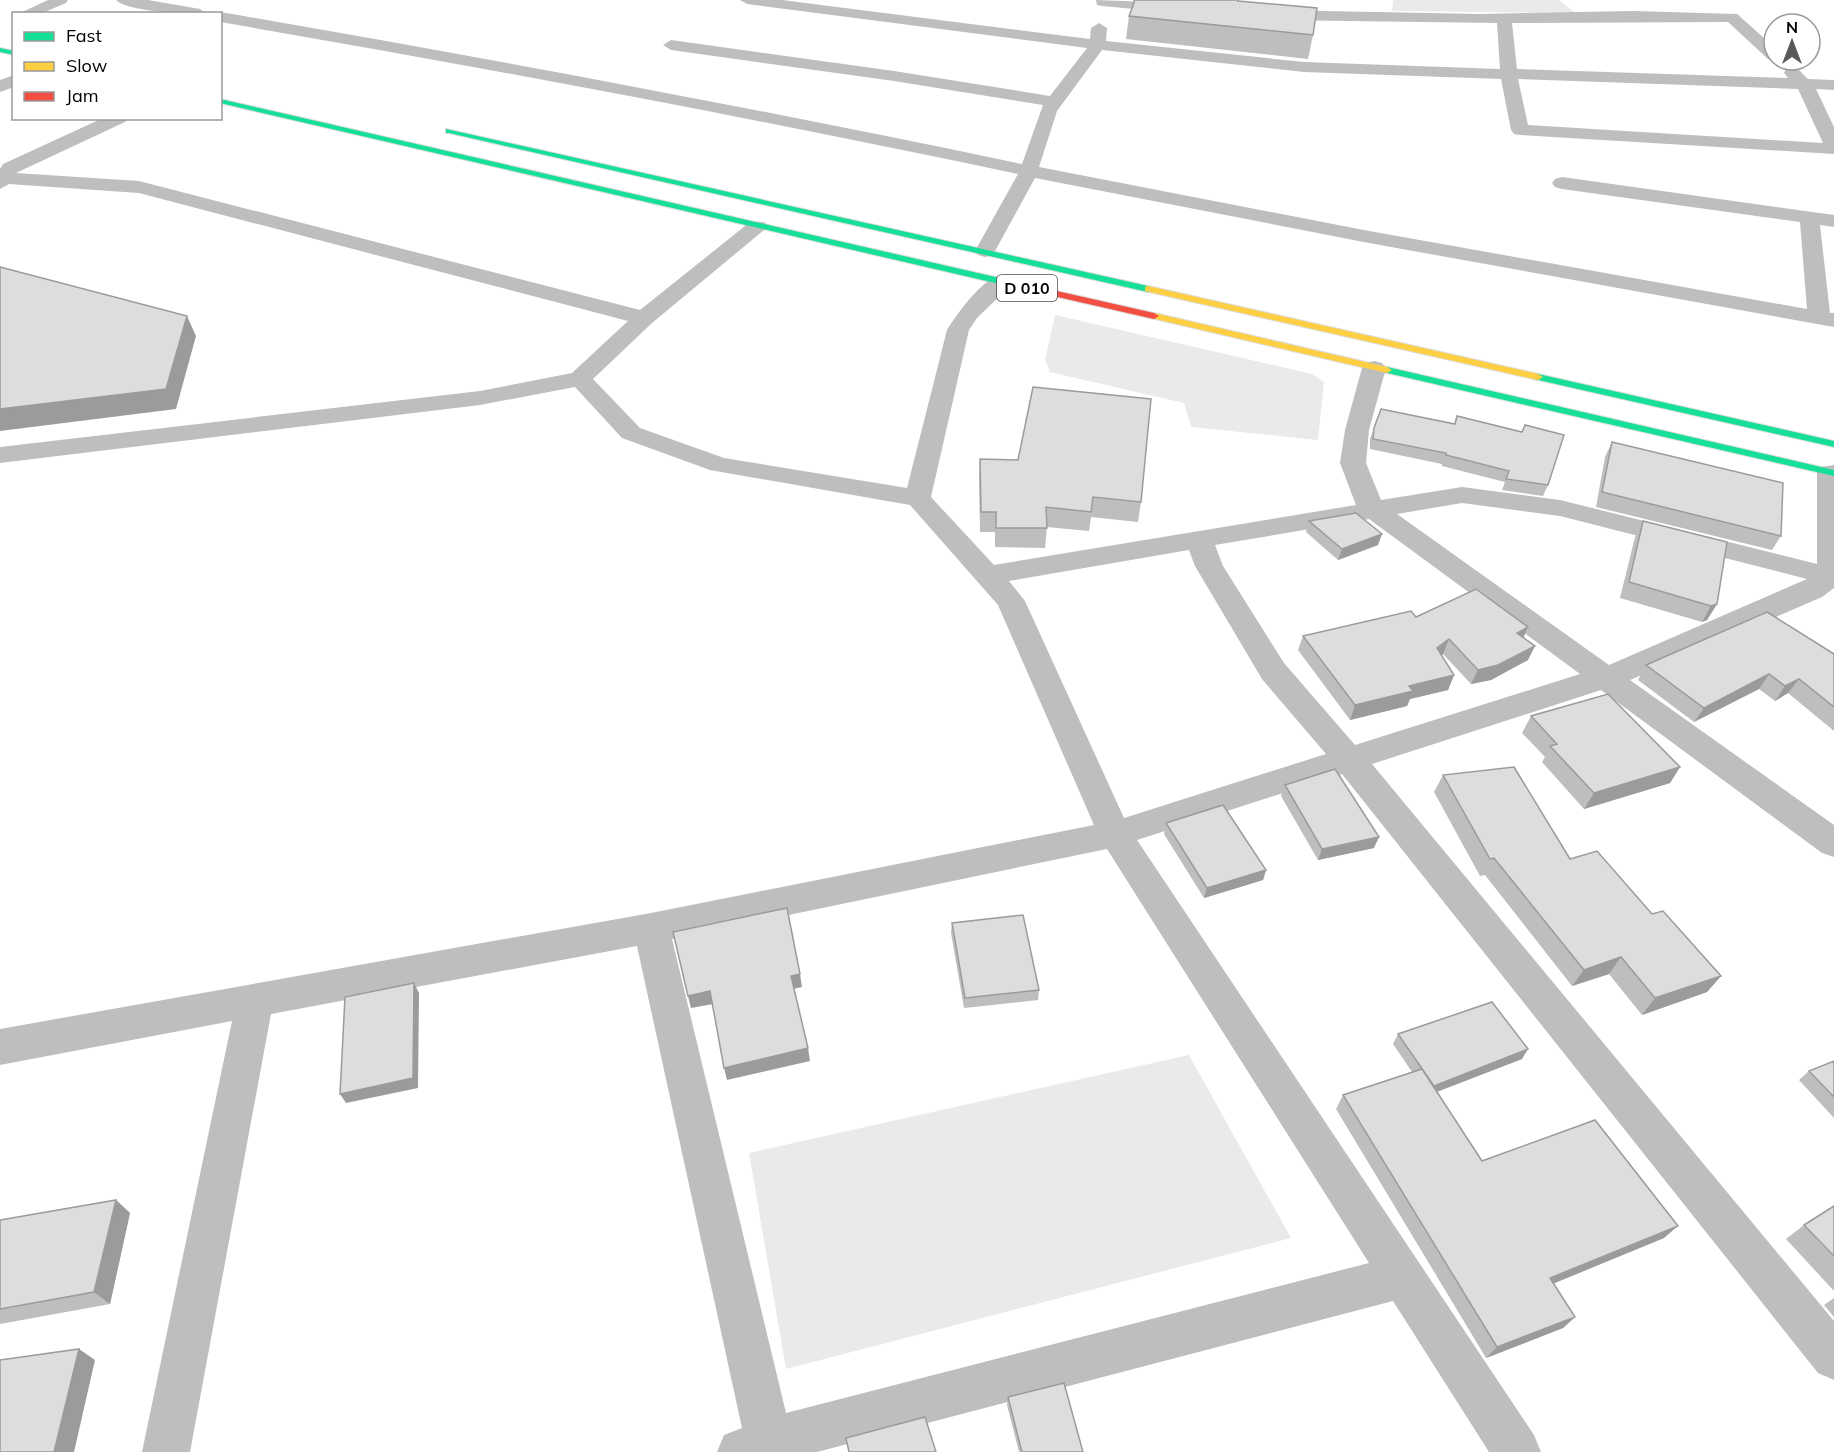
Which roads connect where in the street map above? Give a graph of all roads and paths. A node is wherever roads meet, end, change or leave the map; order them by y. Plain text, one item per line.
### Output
1 (61, 0) edge
2 (123, 0) edge
3 (747, 0) edge
4 (1102, 1) edge
5 (1197, 9) edge
6 (30, 12) edge
7 (189, 12) edge
8 (1256, 14) edge
9 (222, 17) edge
10 (1504, 19) junction
11 (671, 45) dead end
12 (1098, 45) junction
13 (1762, 45) edge
14 (1791, 72) edge
15 (1509, 75) junction
16 (1805, 85) junction
17 (1834, 85) edge
18 (222, 101) edge
19 (1054, 102) junction
20 (115, 120) edge
21 (441, 129) dead end
22 (1834, 148) edge
23 (1029, 171) junction
24 (1, 180) edge
25 (1562, 183) dead end
26 (1809, 217) junction
27 (1834, 221) edge
28 (757, 226) junction
29 (985, 251) junction
30 (1001, 282) junction
31 (644, 318) junction
32 (1826, 319) edge
33 (1374, 368) junction
34 (580, 379) junction
35 (0, 455) edge
36 (1833, 463) edge
37 (918, 498) junction
38 (1371, 508) junction
39 (1198, 538) junction
40 (988, 575) junction
41 (1832, 576) edge
42 (1760, 612) junction
43 (1788, 630) edge
44 (1604, 678) junction
45 (1349, 759) junction
46 (1114, 834) junction
47 (1834, 843) edge
48 (651, 928) junction
49 (255, 1000) junction
50 (0, 1047) edge
51 (1403, 1276) junction
52 (1834, 1357) edge
53 (760, 1448) edge
54 (166, 1452) edge
55 (1517, 1452) edge

1 - 6 street
2 - 7 street
3 - 12 street
4 - 5 street
4 - 12 street
8 - 10 street
9 - 23 street
10 - 13 street
10 - 15 street
11 - 19 street
12 - 15 street
12 - 19 street
14 - 16 street
15 - 16 street
15 - 22 street
16 - 17 street
16 - 22 street
18 - 28 highway, D 010
19 - 23 street
20 - 24 street
21 - 29 highway, D 010
23 - 29 street
23 - 32 street
24 - 31 street
25 - 26 street
26 - 27 street
26 - 32 street
28 - 30 highway, D 010
28 - 31 street
29 - 36 highway, D 010
30 - 33 highway, D 010
30 - 37 street
31 - 34 street
33 - 36 highway, D 010
33 - 38 street
34 - 35 street
34 - 37 street
36 - 41 street
37 - 40 street
38 - 39 street
38 - 41 street
38 - 44 street
39 - 40 street
39 - 45 street
40 - 46 street
41 - 42 street
42 - 43 street
42 - 44 street
44 - 45 street
44 - 47 street
45 - 46 street
45 - 52 street
46 - 48 street
46 - 51 street
48 - 49 street
48 - 53 street
49 - 50 street
49 - 54 street
51 - 53 street
51 - 55 street

